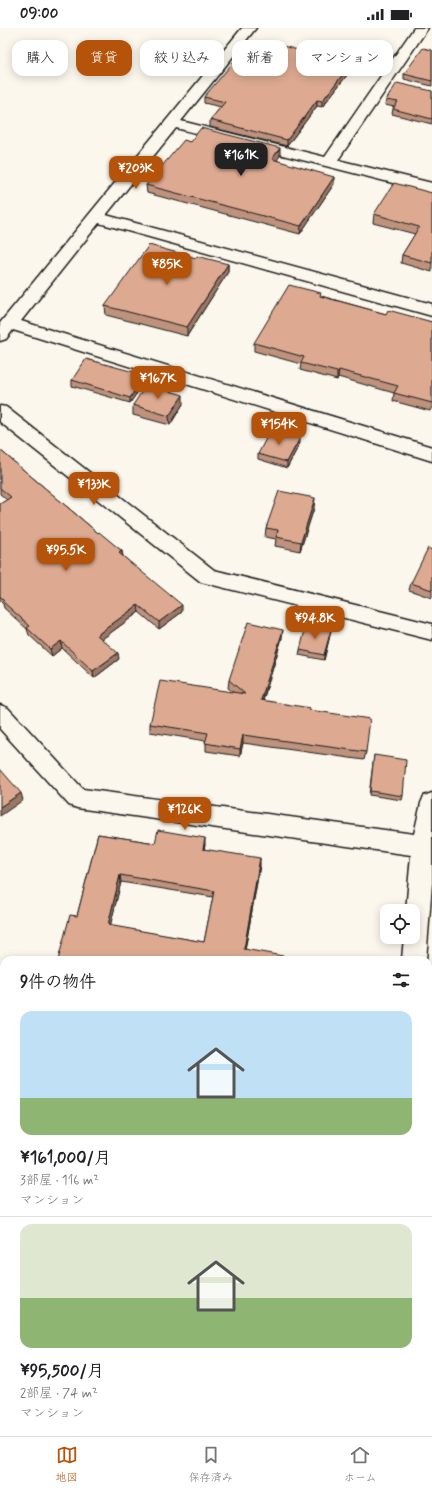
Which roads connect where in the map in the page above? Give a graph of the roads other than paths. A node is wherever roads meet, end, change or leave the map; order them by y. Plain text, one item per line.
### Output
1 (249, 28) edge
2 (421, 28) edge
3 (172, 123) junction
4 (329, 162) junction
5 (432, 188) edge
6 (96, 217) junction
7 (432, 310) edge
8 (5, 329) edge
9 (0, 412) edge
10 (432, 454) edge
11 (432, 632) edge
12 (0, 714) edge
13 (432, 803) edge
14 (423, 846) junction
15 (414, 956) edge

1 - 3 street
2 - 4 street
3 - 4 street
3 - 6 street
4 - 5 street
6 - 7 street
6 - 8 street
8 - 10 street
9 - 11 street
12 - 14 street
13 - 14 street
14 - 15 street

